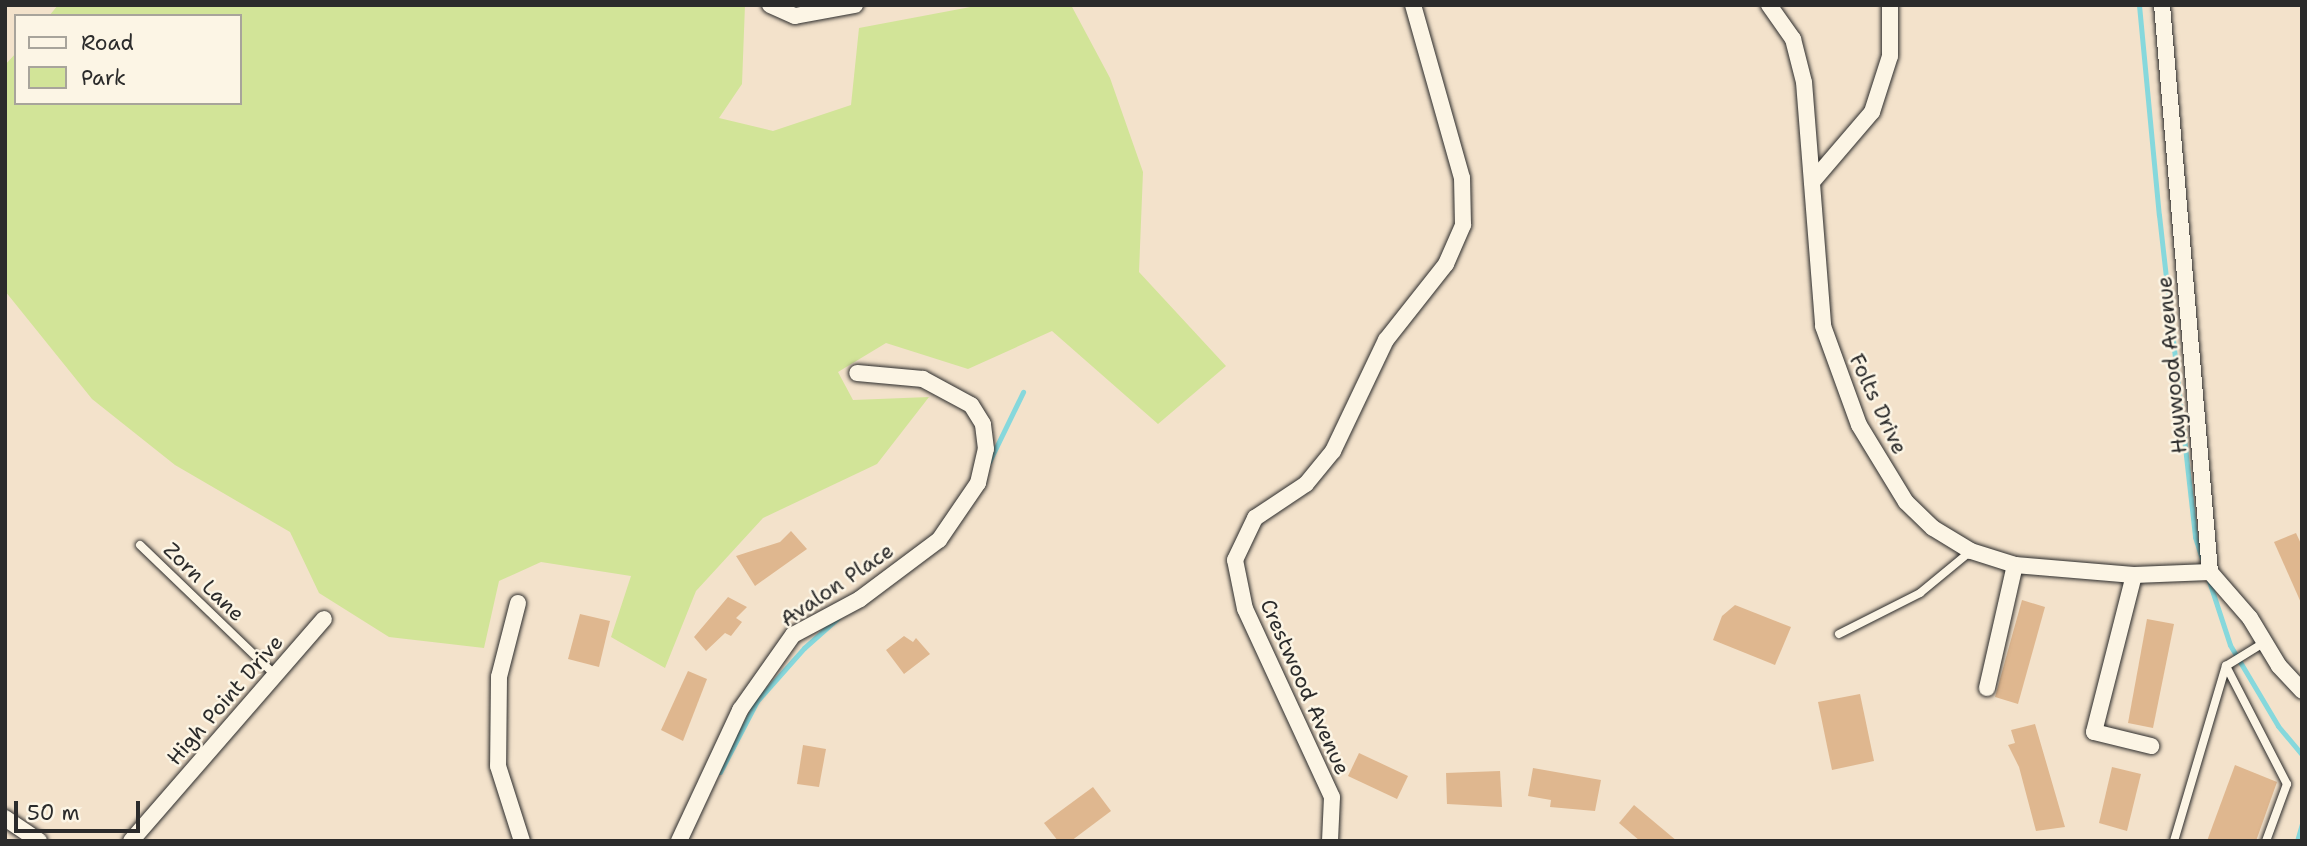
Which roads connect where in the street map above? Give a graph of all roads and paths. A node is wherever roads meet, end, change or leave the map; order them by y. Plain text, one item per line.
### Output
1 (770, 5) edge
2 (855, 5) edge
3 (1413, 5) edge
4 (1769, 5) edge
5 (1890, 5) edge
6 (2162, 5) edge
7 (1812, 182) junction
8 (857, 373) dead end
9 (140, 545) dead end
10 (1971, 551) junction
11 (2015, 565) junction
12 (2210, 572) junction
13 (2134, 575) junction
14 (518, 603) dead end
15 (324, 619) dead end
16 (1839, 634) dead end
17 (2265, 642) junction
18 (2226, 666) junction
19 (274, 674) junction
20 (1987, 688) dead end
21 (2302, 691) edge
22 (2151, 746) dead end
23 (5, 818) edge
24 (39, 841) edge
25 (131, 841) edge
26 (522, 841) edge
27 (679, 841) edge
28 (1330, 841) edge
29 (2174, 841) edge
30 (2266, 841) edge

1 - 2 street
3 - 28 street, Crestwood Avenue
4 - 7 street, Folts Drive
5 - 7 street
6 - 12 street, Haywood Avenue
7 - 10 street, Folts Drive
8 - 27 street, Avalon Place
9 - 19 lane, Zorn Lane
10 - 11 street, Folts Drive
10 - 16 lane
11 - 13 street, Folts Drive
11 - 20 street
12 - 13 street, Folts Drive
12 - 17 street
13 - 22 street
14 - 26 street
15 - 19 street, High Point Drive
17 - 18 lane
17 - 21 street
18 - 29 lane
18 - 30 lane
19 - 25 street, High Point Drive
23 - 24 street

